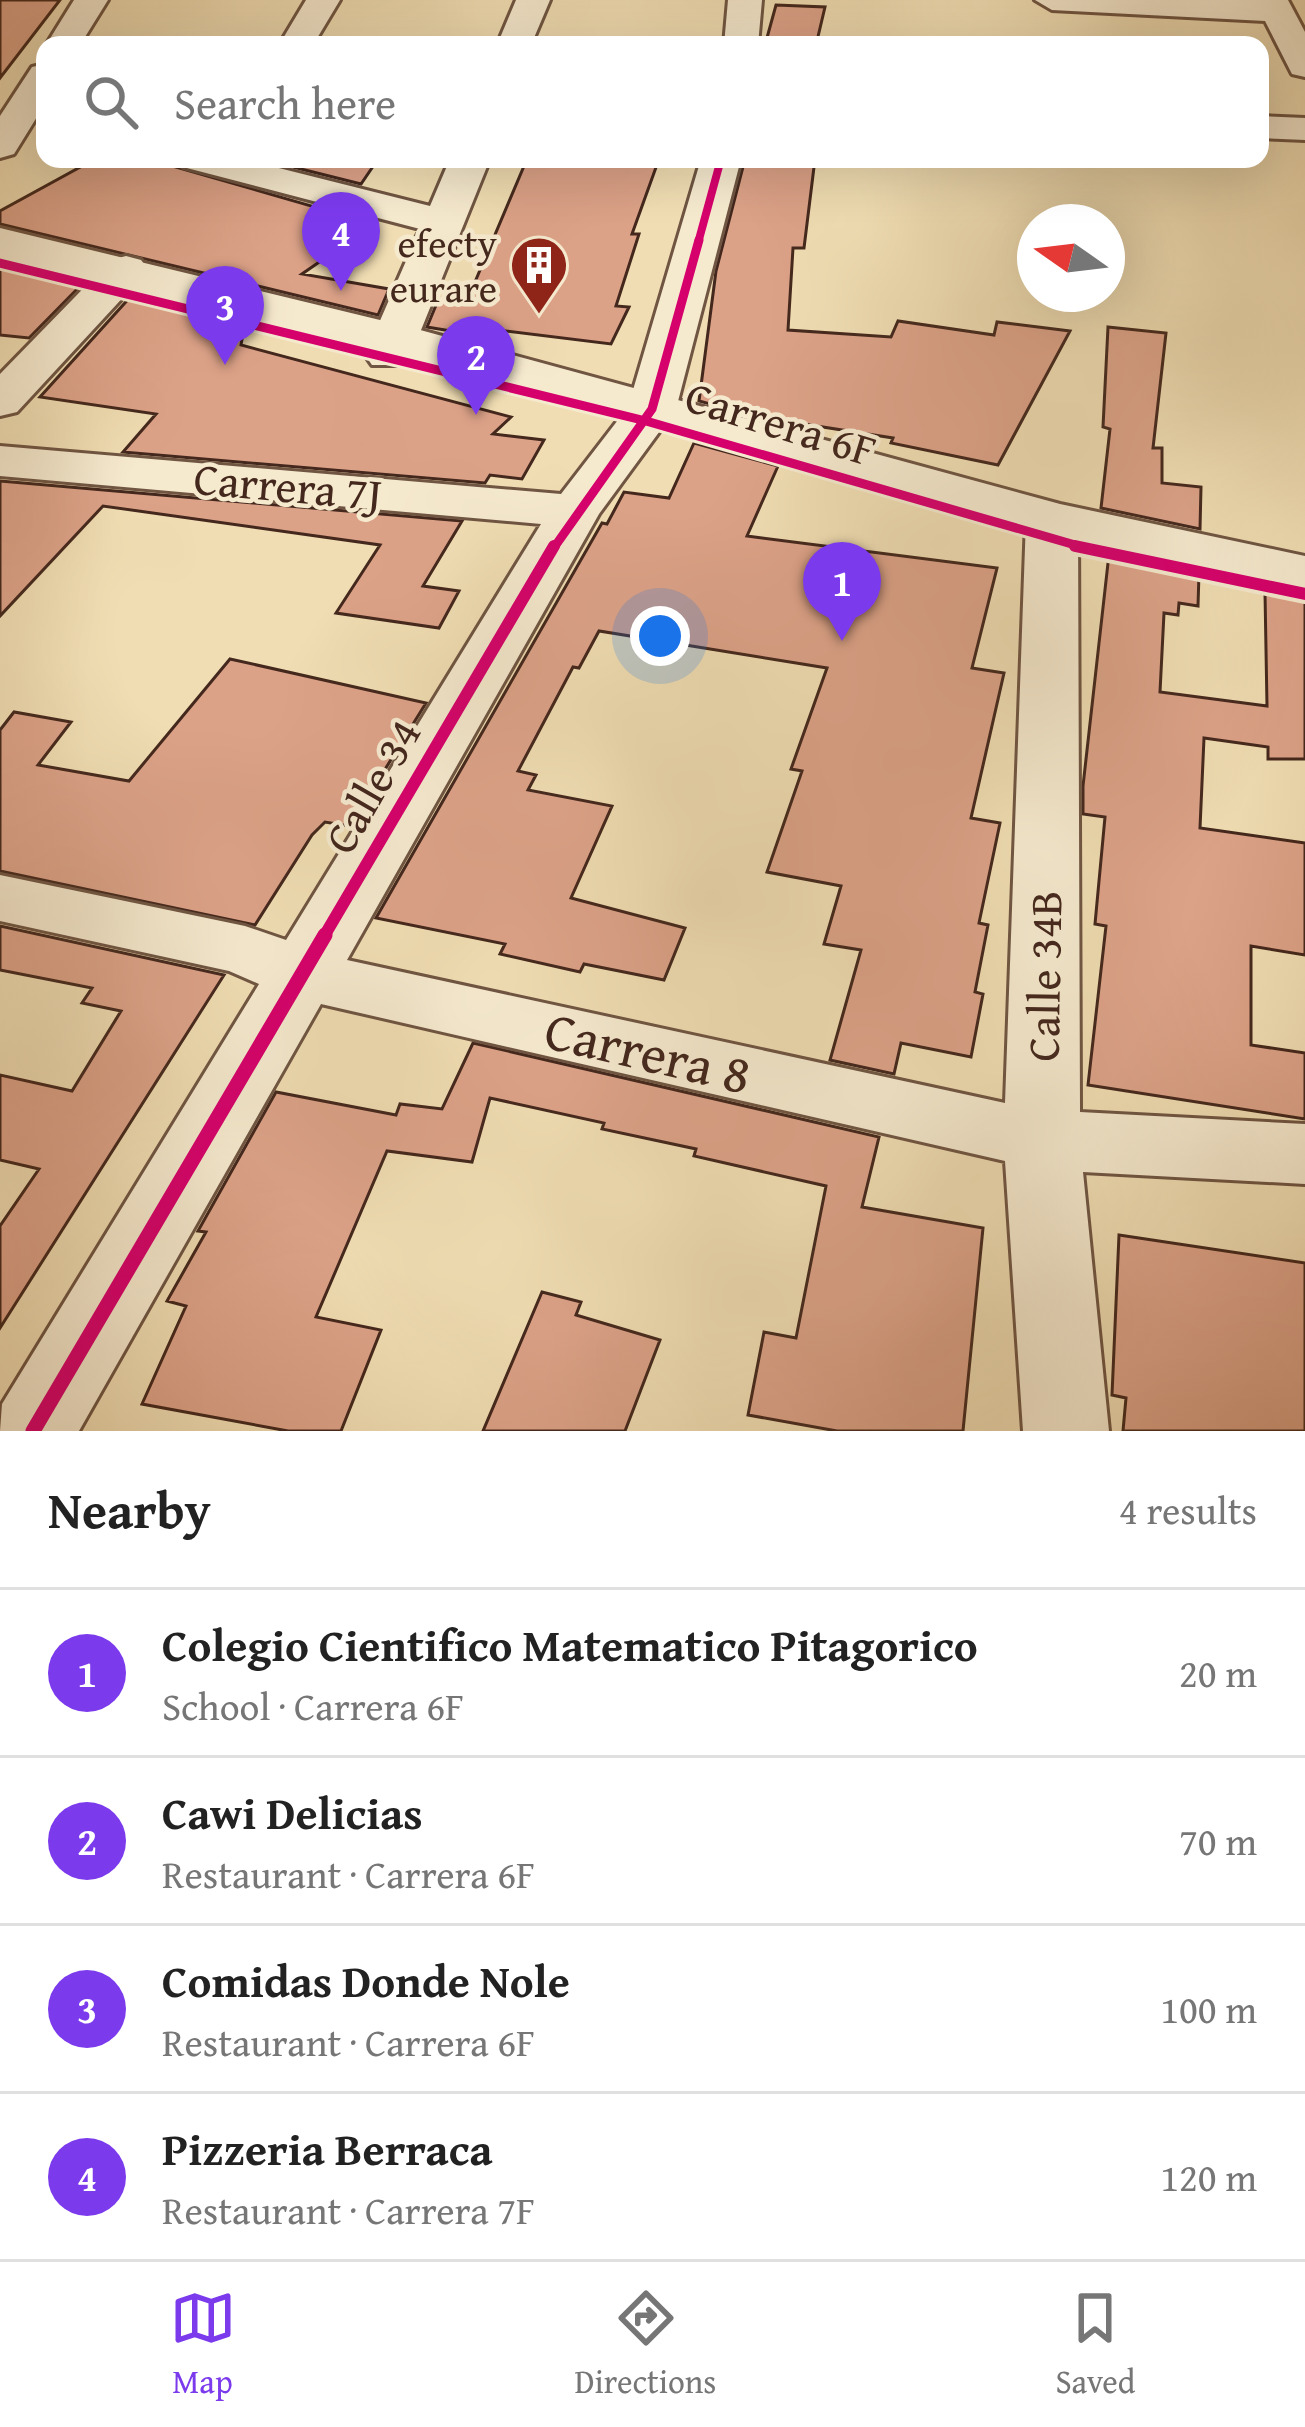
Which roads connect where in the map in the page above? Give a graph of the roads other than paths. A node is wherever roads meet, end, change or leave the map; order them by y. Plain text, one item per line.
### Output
1 (92, 0) edge
2 (323, 0) edge
3 (532, 0) edge
4 (745, 0) edge
5 (1052, 0) edge
6 (1273, 6) edge
7 (69, 36) edge
8 (301, 36) edge
9 (518, 36) edge
10 (742, 36) edge
11 (1305, 66) edge
12 (36, 95) edge
13 (22, 127) edge
14 (1269, 127) edge
15 (1305, 129) edge
16 (235, 168) edge
17 (467, 168) edge
18 (718, 168) edge
19 (446, 223) junction
20 (0, 242) edge
21 (0, 263) edge
22 (118, 278) junction
23 (391, 347) junction
24 (0, 402) edge
25 (649, 415) junction
26 (0, 461) edge
27 (575, 511) junction
28 (1051, 531) junction
29 (1305, 574) edge
30 (1305, 594) edge
31 (0, 898) edge
32 (302, 975) junction
33 (1042, 1140) junction
34 (1305, 1154) edge
35 (33, 1431) edge
36 (1066, 1431) edge

1 - 7 street
2 - 8 street
3 - 9 street
4 - 10 street
5 - 6 street
6 - 11 street
12 - 13 street
14 - 15 street
16 - 19 street
17 - 19 street
18 - 25 street, Calle 34
19 - 23 street
20 - 22 street
21 - 22 street, Carrera 6F
22 - 23 street, Carrera 6F
22 - 24 street
23 - 25 street, Carrera 6F
25 - 27 street, Calle 34
25 - 28 street, Carrera 6F
26 - 27 street, Carrera 7J
27 - 32 street, Calle 34
28 - 29 street
28 - 30 street
28 - 33 street, Calle 34B
31 - 32 street, Carrera 8
32 - 33 street, Carrera 8
32 - 35 street, Calle 34
33 - 34 street, Carrera 8
33 - 36 street, Calle 34B

